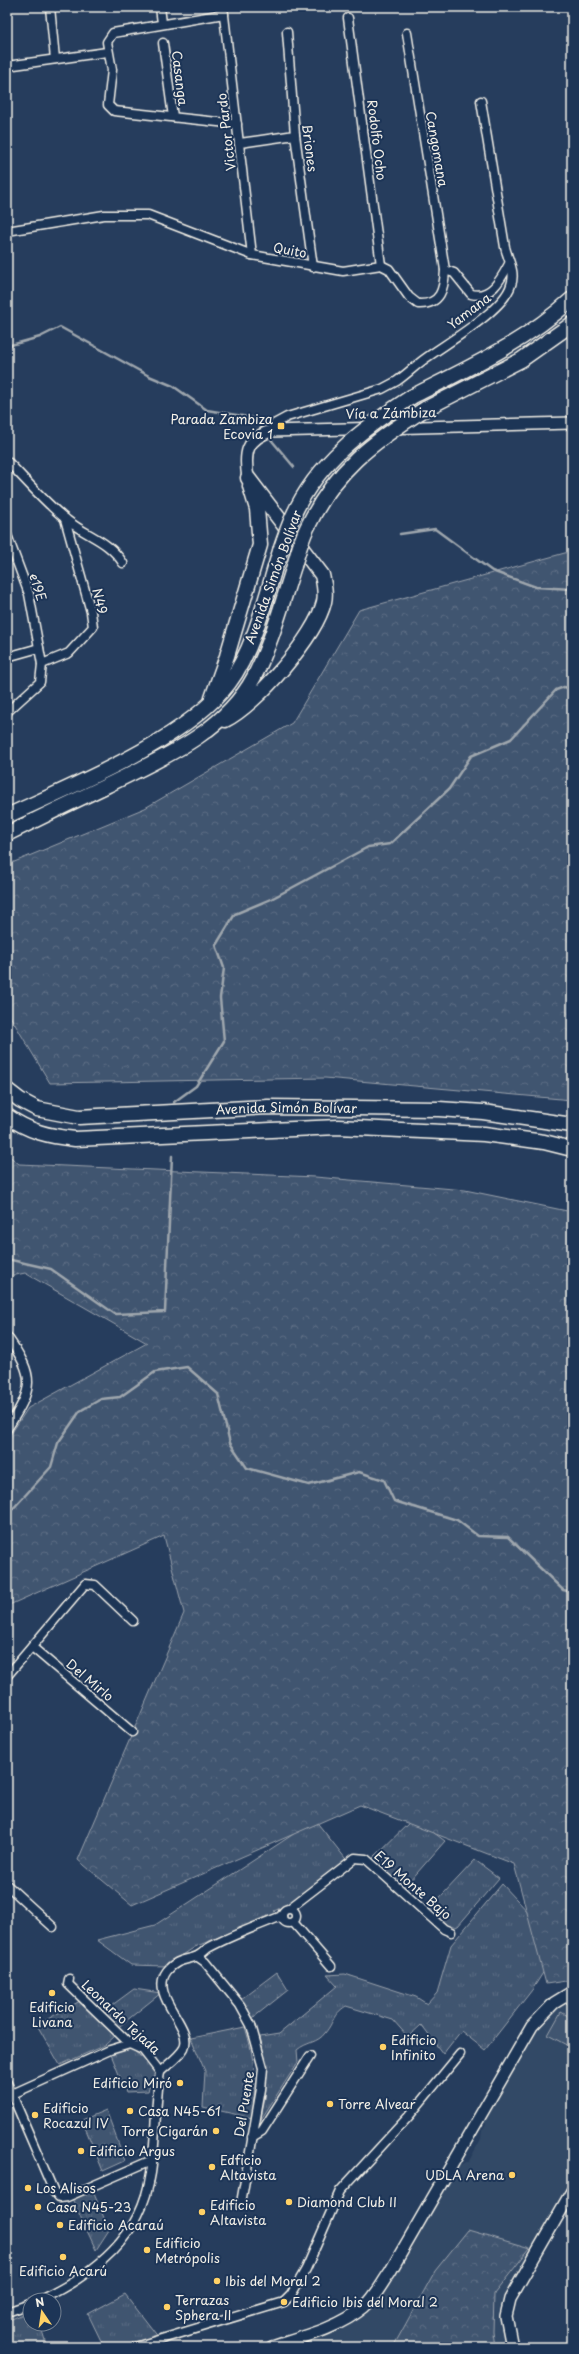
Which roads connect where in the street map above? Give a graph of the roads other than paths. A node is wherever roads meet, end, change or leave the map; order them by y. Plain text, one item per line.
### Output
1 (50, 7) edge
2 (160, 7) edge
3 (224, 10) edge
4 (348, 18) dead end
5 (162, 23) junction
6 (287, 32) dead end
7 (407, 33) dead end
8 (163, 43) dead end
9 (107, 52) junction
10 (55, 59) junction
11 (7, 66) edge
12 (481, 101) dead end
13 (173, 117) junction
14 (237, 124) junction
15 (295, 135) junction
16 (240, 144) junction
17 (7, 231) edge
18 (252, 255) junction
19 (509, 264) junction
20 (381, 265) junction
21 (313, 266) junction
22 (446, 270) junction
23 (572, 299) edge
24 (572, 324) edge
25 (572, 423) edge
26 (271, 431) junction
27 (7, 461) edge
28 (248, 478) junction
29 (65, 519) junction
30 (7, 535) edge
31 (123, 563) dead end
32 (39, 648) junction
33 (7, 657) edge
34 (42, 664) junction
35 (211, 702) junction
36 (7, 712) edge
37 (214, 724) junction
38 (7, 816) edge
39 (7, 834) edge
40 (7, 1090) edge
41 (7, 1116) edge
42 (572, 1125) edge
43 (572, 1149) edge
44 (7, 1336) edge
45 (7, 1429) edge
46 (133, 1621) dead end
47 (32, 1648) junction
48 (7, 1676) edge
49 (132, 1732) dead end
50 (7, 1884) edge
51 (290, 1908) junction
52 (282, 1916) junction
53 (292, 1922) junction
54 (53, 1927) dead end
55 (451, 1932) dead end
56 (198, 1956) junction
57 (331, 1966) dead end
58 (69, 1979) dead end
59 (572, 1992) edge
60 (130, 2044) junction
61 (460, 2054) dead end
62 (310, 2056) dead end
63 (160, 2072) junction
64 (7, 2083) edge
65 (9, 2096) edge
66 (252, 2137) junction
67 (152, 2160) junction
68 (572, 2191) edge
69 (241, 2203) dead end
70 (54, 2292) edge
71 (22, 2307) edge
72 (7, 2312) edge
73 (135, 2347) edge
74 (272, 2347) edge
75 (512, 2347) edge

1 - 10 street
2 - 5 street
3 - 5 street
3 - 14 street, Victor Pardo
4 - 20 street, Rodolfo Ocho
5 - 9 street
6 - 15 street, Briones
7 - 22 street, Cangomana
8 - 13 street, Casanga
9 - 10 street
9 - 13 street
10 - 11 street
12 - 19 street, Yamana
13 - 14 street
14 - 16 street, Victor Pardo
15 - 16 street
15 - 21 street, Briones
16 - 18 street, Victor Pardo
17 - 18 street, Quito
18 - 21 street, Quito
19 - 22 street
19 - 26 street, Yamana
20 - 21 street, Quito
20 - 22 street
23 - 35 highway, Avenida Simón Bolívar, bridge
24 - 37 highway, Avenida Simón Bolívar, bridge
25 - 26 street, Vía a Zámbiza
26 - 28 street, Vía a Zámbiza
27 - 29 street
28 - 35 highway
28 - 37 highway
29 - 31 street
29 - 34 street, N49
30 - 32 street, e19E
32 - 33 street
32 - 34 street, e19E
34 - 36 street, e19E
35 - 38 highway, Avenida Simón Bolívar
37 - 39 highway, Avenida Simón Bolívar
40 - 42 highway, Avenida Simón Bolívar
41 - 43 highway, Avenida Simón Bolívar
44 - 45 street
46 - 47 street
47 - 48 street
47 - 49 street, Del Mirlo
50 - 54 street
51 - 52 street
51 - 53 street
51 - 55 street, E19 Monte Bajo
52 - 53 street
52 - 56 street
53 - 57 street
56 - 63 street
56 - 66 street, Del Puente
58 - 60 street, Leonardo Tejada
59 - 74 street
60 - 63 street, Leonardo Tejada
60 - 65 street
61 - 73 street
62 - 66 street
63 - 67 street
64 - 65 street
65 - 67 street
66 - 69 street, Del Puente
67 - 70 street
68 - 75 street
71 - 72 street

